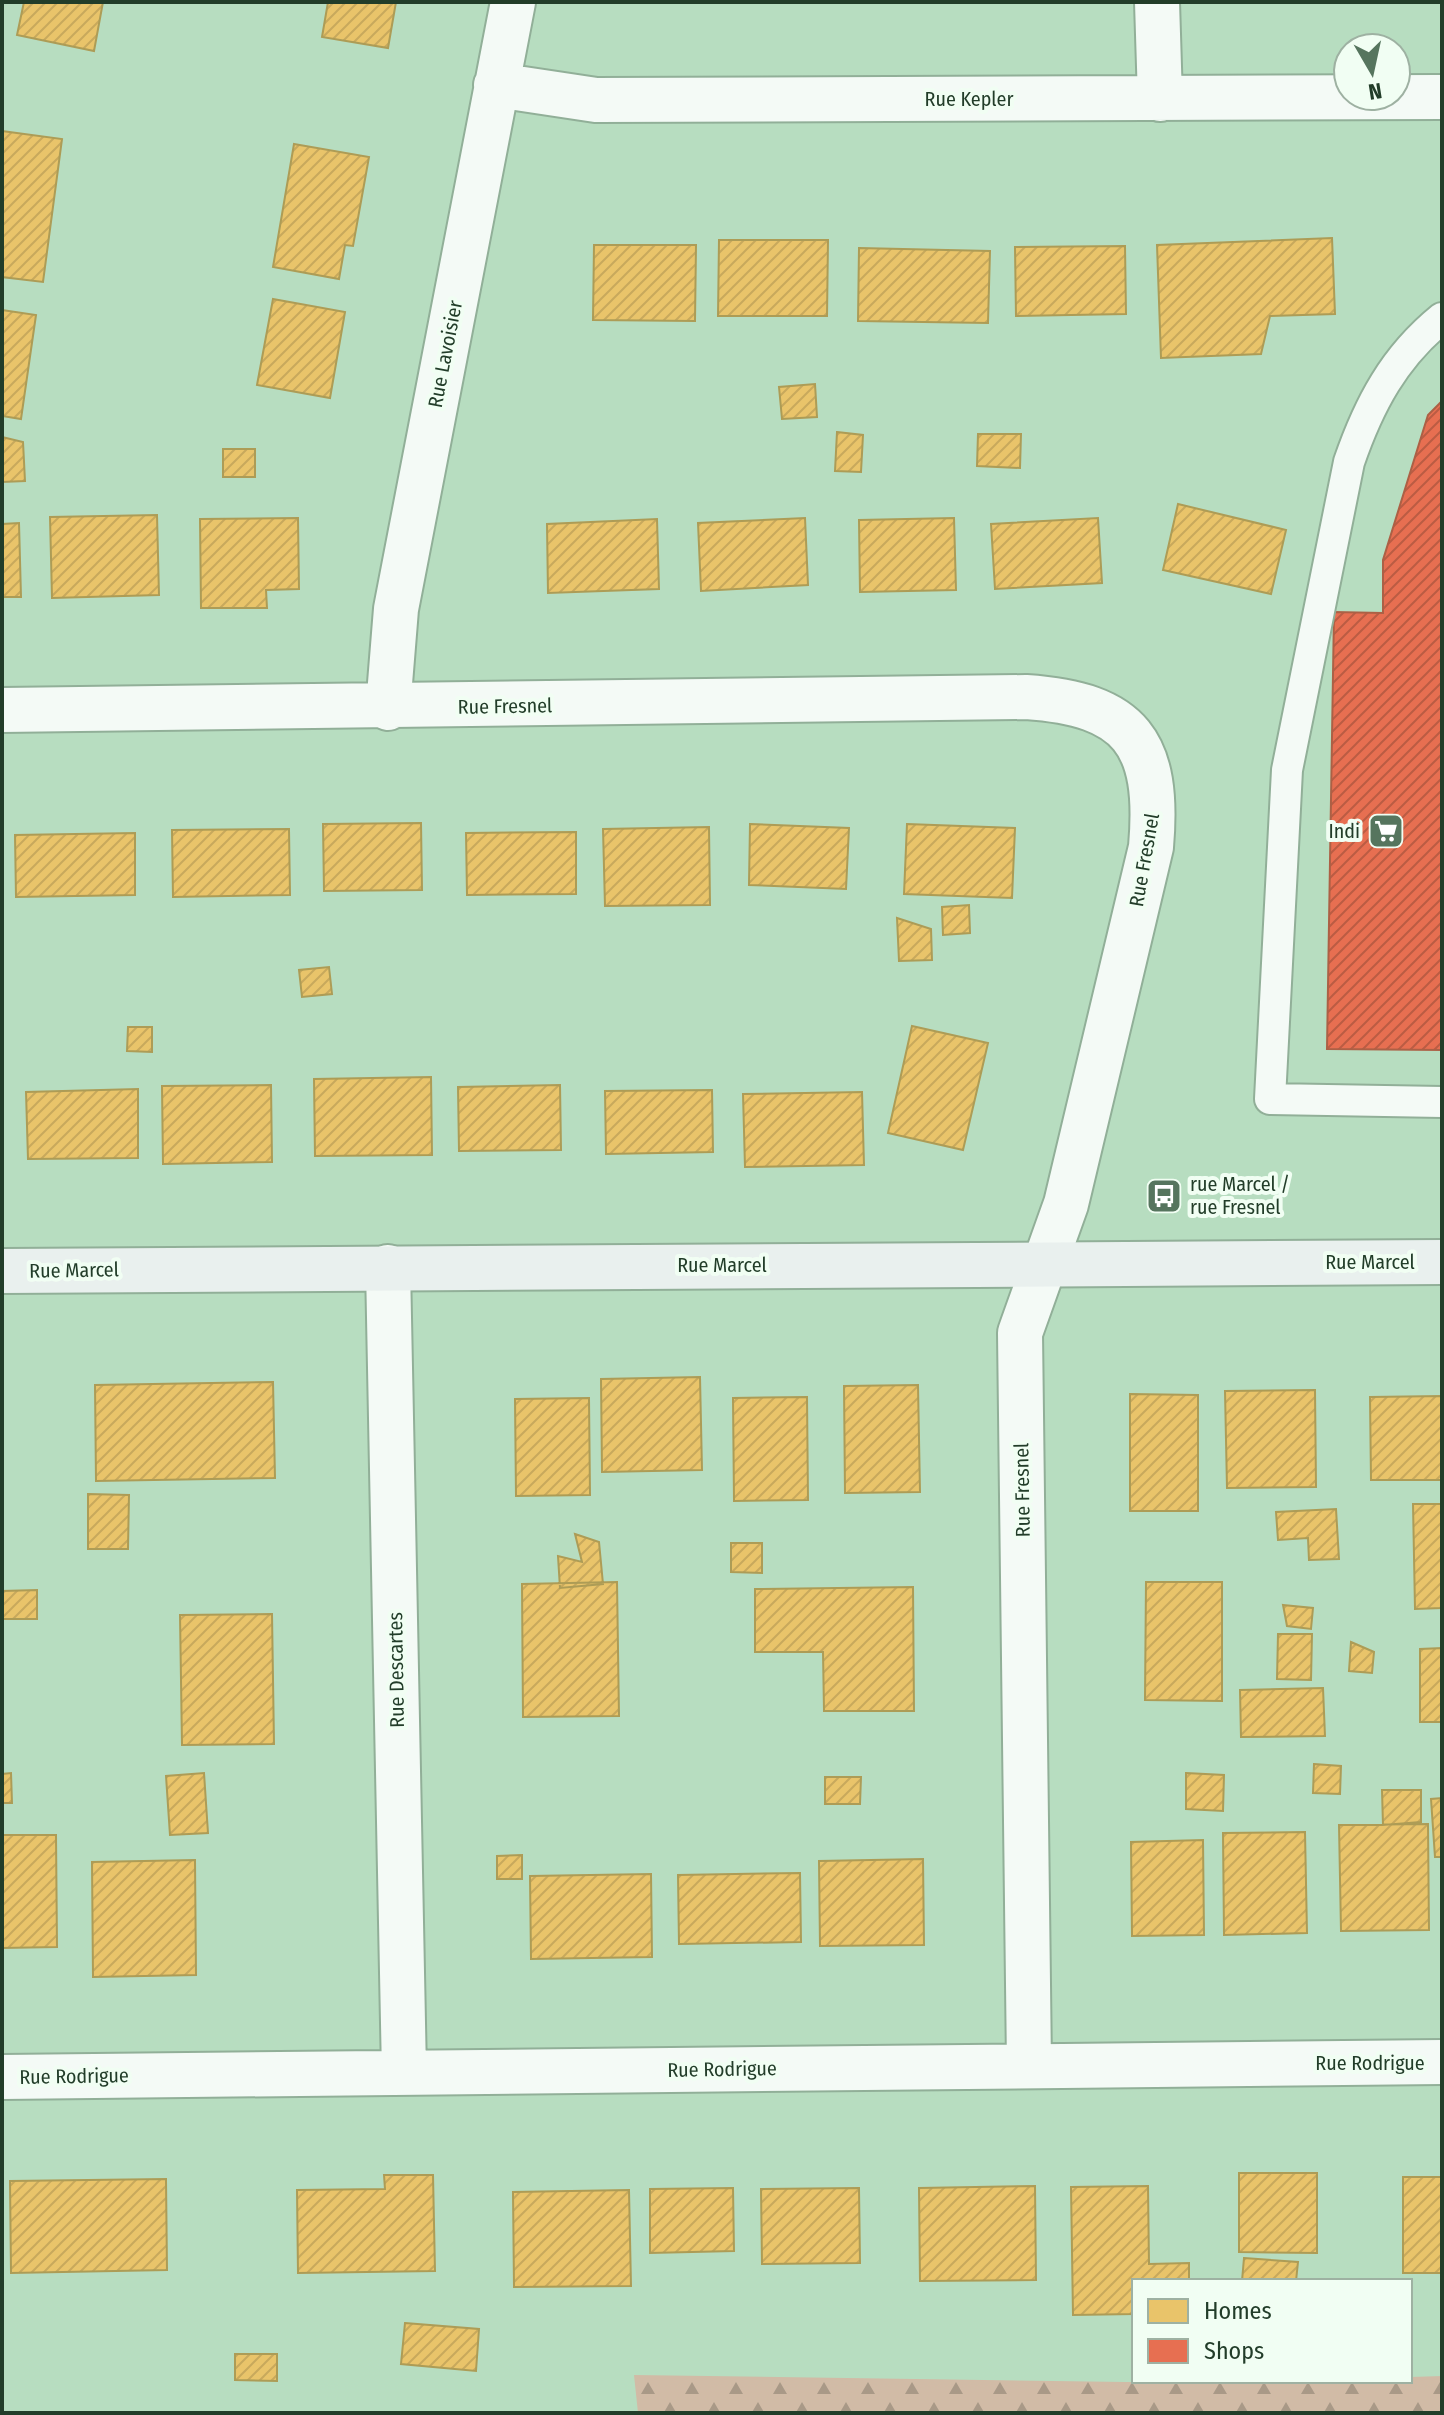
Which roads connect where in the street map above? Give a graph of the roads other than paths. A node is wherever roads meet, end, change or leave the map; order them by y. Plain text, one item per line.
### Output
1 (513, 2) edge
2 (1157, 2) edge
3 (496, 85) junction
4 (1442, 97) edge
5 (1160, 99) junction
6 (1442, 318) edge
7 (388, 708) junction
8 (2, 710) edge
9 (1442, 1102) edge
10 (1442, 1262) edge
11 (1043, 1263) junction
12 (388, 1267) junction
13 (2, 1271) edge
14 (1442, 2062) edge
15 (1029, 2065) junction
16 (404, 2073) junction
17 (2, 2077) edge

1 - 3 street, Rue Lavoisier
2 - 5 street
3 - 5 street, Rue Kepler
3 - 7 street, Rue Lavoisier
4 - 5 street, Rue Kepler
6 - 9 lane
7 - 8 street, Rue Fresnel
7 - 11 street, Rue Fresnel
10 - 11 street, Rue Marcel
11 - 12 street, Rue Marcel
11 - 15 street, Rue Fresnel
12 - 13 street, Rue Marcel
12 - 16 street, Rue Descartes
14 - 15 street, Rue Rodrigue
15 - 16 street, Rue Rodrigue
16 - 17 street, Rue Rodrigue

